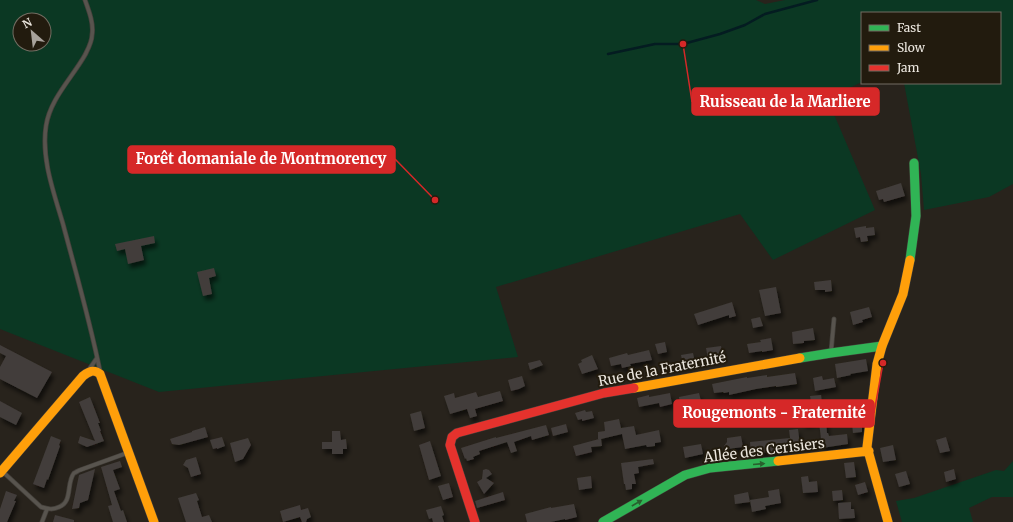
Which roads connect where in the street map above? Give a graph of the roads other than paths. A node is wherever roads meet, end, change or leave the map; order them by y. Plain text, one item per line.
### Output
1 (85, 0) edge
2 (914, 163) dead end
3 (834, 319) dead end
4 (882, 346) junction
5 (831, 353) junction
6 (97, 358) junction
7 (87, 373) junction
8 (100, 374) junction
9 (868, 451) junction
10 (128, 452) junction
11 (1, 472) edge
12 (47, 509) junction
13 (42, 522) edge
14 (154, 522) edge
15 (475, 522) edge
16 (603, 522) edge
17 (888, 522) edge

1 - 6 lane
2 - 4 street
3 - 5 lane
4 - 5 street, Rue de la Fraternité
4 - 9 street
5 - 15 street, Rue de la Fraternité
6 - 7 lane
6 - 8 lane
7 - 8 street
7 - 11 street
8 - 10 street
16 -> 9 street, Allée des Cerisiers
9 - 17 street
10 - 12 lane
10 - 14 street
11 - 12 lane
12 - 13 lane

